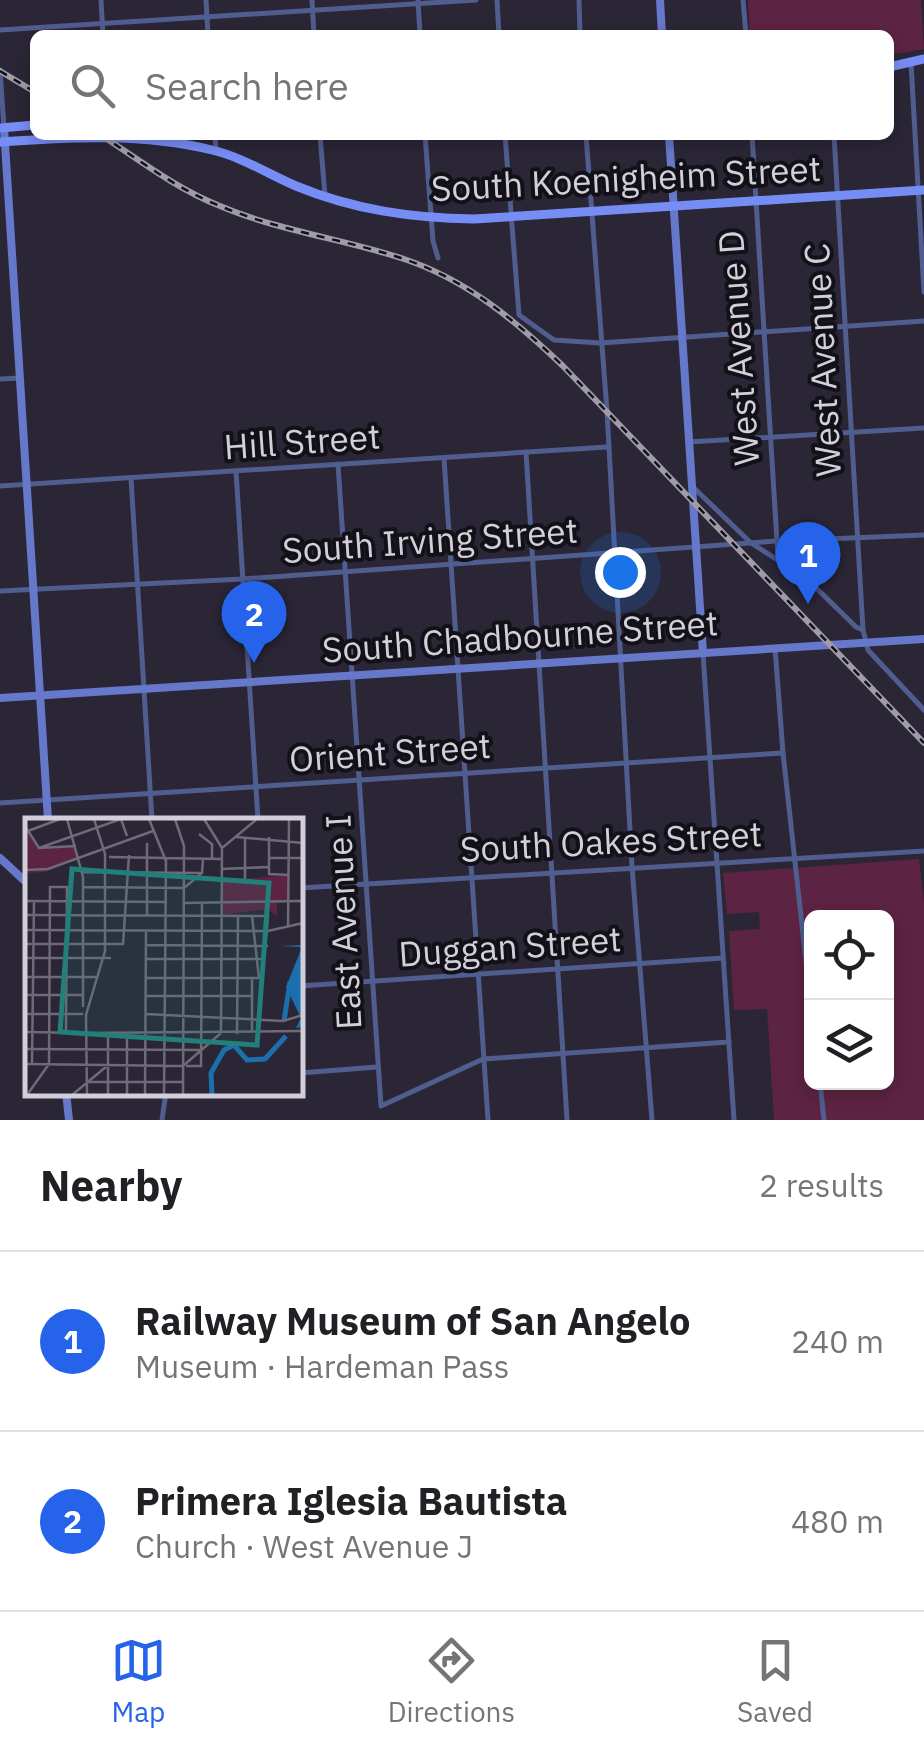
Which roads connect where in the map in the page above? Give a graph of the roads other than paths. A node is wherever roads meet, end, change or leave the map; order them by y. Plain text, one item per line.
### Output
1 (101, 0) edge
2 (206, 0) edge
3 (312, 0) edge
4 (476, 0) edge
5 (497, 0) edge
6 (578, 0) edge
7 (660, 0) edge
8 (743, 0) edge
9 (418, 2) edge
10 (312, 10) junction
11 (207, 17) junction
12 (102, 23) junction
13 (0, 30) edge
14 (103, 30) edge
15 (208, 30) edge
16 (314, 30) edge
17 (420, 30) edge
18 (498, 30) edge
19 (580, 30) edge
20 (662, 30) edge
21 (746, 30) edge
22 (918, 61) edge
23 (0, 70) edge
24 (30, 125) edge
25 (2, 128) edge
26 (43, 140) edge
27 (128, 140) edge
28 (215, 140) edge
29 (320, 140) edge
30 (425, 140) edge
31 (505, 140) edge
32 (586, 140) edge
33 (669, 140) edge
34 (752, 140) edge
35 (834, 140) edge
36 (2, 142) edge
37 (216, 151) junction
38 (922, 190) edge
39 (324, 196) junction
40 (838, 197) junction
41 (754, 204) junction
42 (674, 208) junction
43 (590, 212) junction
44 (512, 217) junction
45 (431, 218) junction
46 (438, 258) dead end
47 (12, 270) junction
48 (0, 271) edge
49 (924, 292) edge
50 (924, 321) edge
51 (846, 326) junction
52 (763, 332) junction
53 (682, 336) junction
54 (600, 343) junction
55 (20, 378) junction
56 (0, 379) edge
57 (924, 428) edge
58 (852, 432) junction
59 (770, 438) junction
60 (690, 442) junction
61 (607, 447) junction
62 (526, 452) junction
63 (444, 458) junction
64 (338, 464) junction
65 (236, 471) junction
66 (131, 478) junction
67 (26, 484) junction
68 (0, 486) edge
69 (692, 487) junction
70 (924, 535) edge
71 (859, 539) junction
72 (776, 541) junction
73 (751, 542) junction
74 (696, 547) junction
75 (614, 553) junction
76 (778, 558) junction
77 (533, 559) junction
78 (452, 566) junction
79 (346, 572) junction
80 (243, 579) junction
81 (138, 584) junction
82 (33, 588) junction
83 (0, 590) edge
84 (863, 630) junction
85 (924, 638) edge
86 (865, 642) junction
87 (775, 648) junction
88 (704, 652) junction
89 (620, 658) junction
90 (540, 663) junction
91 (456, 668) junction
92 (352, 675) junction
93 (250, 682) junction
94 (143, 689) junction
95 (40, 695) junction
96 (0, 698) edge
97 (924, 710) edge
98 (783, 752) junction
99 (710, 757) junction
100 (626, 763) junction
101 (546, 768) junction
102 (465, 773) junction
103 (360, 780) junction
104 (256, 787) junction
105 (150, 794) junction
106 (46, 800) junction
107 (0, 804) edge
108 (48, 818) edge
109 (152, 818) edge
110 (258, 818) edge
111 (924, 851) edge
112 (0, 858) edge
113 (796, 860) junction
114 (716, 864) junction
115 (632, 868) junction
116 (550, 871) junction
117 (470, 877) junction
118 (25, 881) edge
119 (366, 884) junction
120 (302, 888) edge
121 (723, 958) junction
122 (641, 964) junction
123 (558, 969) junction
124 (477, 974) junction
125 (372, 980) junction
126 (302, 986) edge
127 (810, 1000) edge
128 (729, 1042) junction
129 (646, 1048) junction
130 (563, 1053) junction
131 (483, 1059) junction
132 (377, 1067) junction
133 (302, 1072) edge
134 (821, 1090) edge
135 (66, 1095) edge
136 (166, 1095) edge
137 (70, 1120) edge
138 (162, 1120) edge
139 (488, 1120) edge
140 (568, 1120) edge
141 (652, 1120) edge
142 (734, 1120) edge
143 (824, 1120) edge

1 - 12 street
2 - 11 street
3 - 10 street
4 - 9 street
5 - 18 street
6 - 19 street
7 - 20 main road
8 - 21 street
9 - 10 street
9 - 17 street
10 - 11 street
10 - 16 street
11 - 12 street
11 - 15 street
12 - 13 street
12 - 14 street
22 - 38 street
23 - 25 street
24 - 25 main road
25 - 36 main road
26 - 36 main road, South Koenigheim Street
27 - 37 main road, South Koenigheim Street
28 - 37 street
29 - 39 street
30 - 45 street
31 - 44 street
32 - 43 street
33 - 42 main road
34 - 41 street, West Avenue D
35 - 40 street, West Avenue C
36 - 47 main road
37 - 39 main road, South Koenigheim Street
38 - 40 main road, South Koenigheim Street
38 - 49 street
39 - 45 main road, South Koenigheim Street
40 - 41 main road, South Koenigheim Street
40 - 51 street, West Avenue C
41 - 42 main road, South Koenigheim Street
41 - 52 street, West Avenue D
42 - 43 main road, South Koenigheim Street
42 - 53 main road
43 - 44 main road, South Koenigheim Street
43 - 54 street
44 - 45 main road, South Koenigheim Street
44 - 54 street
45 - 46 street
47 - 48 main road
47 - 55 main road
50 - 51 street
51 - 52 street
51 - 58 street, West Avenue C
52 - 53 street
52 - 59 street, West Avenue D
53 - 54 street
53 - 60 main road
54 - 61 street
55 - 56 street
55 - 67 main road
57 - 58 street
58 - 59 street
58 - 71 street, West Avenue C
59 - 60 street
59 - 72 street, West Avenue D
60 - 69 main road
61 - 62 street, Hill Street
61 - 75 street
62 - 63 street, Hill Street
62 - 77 street
63 - 64 street, Hill Street
63 - 78 street
64 - 65 street, Hill Street
64 - 79 street, East Avenue I
65 - 66 street, Hill Street
65 - 80 street
66 - 67 street, Hill Street
66 - 81 street
67 - 68 street, Hill Street
67 - 82 main road
69 - 73 street
69 - 74 main road
70 - 71 street, South Irving Street
71 - 72 street, South Irving Street
71 - 84 street, West Avenue C
72 - 73 street, South Irving Street
72 - 76 street, West Avenue D
73 - 74 street, South Irving Street
73 - 76 street
74 - 75 street, South Irving Street
74 - 88 main road
75 - 77 street, South Irving Street
75 - 89 street
76 - 84 street
77 - 78 street, South Irving Street
77 - 90 street
78 - 79 street, South Irving Street
78 - 91 street
79 - 80 street, South Irving Street
79 - 92 street, East Avenue I
80 - 81 street, South Irving Street
80 - 93 street
81 - 82 street, South Irving Street
81 - 94 street
82 - 83 street, South Irving Street
82 - 95 main road
84 - 86 street, West Avenue C
85 - 86 main road, South Chadbourne Street
86 - 87 main road, South Chadbourne Street
86 - 97 street
87 - 88 main road, South Chadbourne Street
87 - 98 street
88 - 89 main road, South Chadbourne Street
88 - 99 street
89 - 90 main road, South Chadbourne Street
89 - 100 street
90 - 91 main road, South Chadbourne Street
90 - 101 street
91 - 92 main road, South Chadbourne Street
91 - 102 street
92 - 93 main road, South Chadbourne Street
92 - 103 street, East Avenue I
93 - 94 main road, South Chadbourne Street
93 - 104 street
94 - 95 main road, South Chadbourne Street
94 - 105 street
95 - 96 main road, South Chadbourne Street
95 - 106 main road
98 - 99 street, Orient Street
98 - 113 street
99 - 100 street, Orient Street
99 - 114 street
100 - 101 street, Orient Street
100 - 115 street
101 - 102 street, Orient Street
101 - 116 street
102 - 103 street, Orient Street
102 - 117 street
103 - 104 street, Orient Street
103 - 119 street, East Avenue I
104 - 105 street, Orient Street
104 - 110 street
105 - 106 street, Orient Street
105 - 109 street
106 - 107 street, Orient Street
106 - 108 main road
111 - 113 street, South Oakes Street
112 - 118 main road
113 - 114 street, South Oakes Street
113 - 127 street
114 - 115 street, South Oakes Street
114 - 121 street
115 - 116 street, South Oakes Street
115 - 122 street
116 - 117 street, South Oakes Street
116 - 123 street
117 - 119 street, South Oakes Street
117 - 124 street
119 - 120 street, South Oakes Street
119 - 125 street, East Avenue I
121 - 122 street, Duggan Street
121 - 128 street
122 - 123 street, Duggan Street
122 - 129 street
123 - 124 street, Duggan Street
123 - 130 street
124 - 125 street, Duggan Street
124 - 131 street
125 - 126 street, Duggan Street
125 - 132 street, East Avenue I
128 - 129 street
128 - 142 street
129 - 130 street
129 - 141 street
130 - 131 street
130 - 140 street
131 - 132 street, East Avenue I
131 - 139 street
132 - 133 street
134 - 143 street
135 - 137 main road
136 - 138 street

